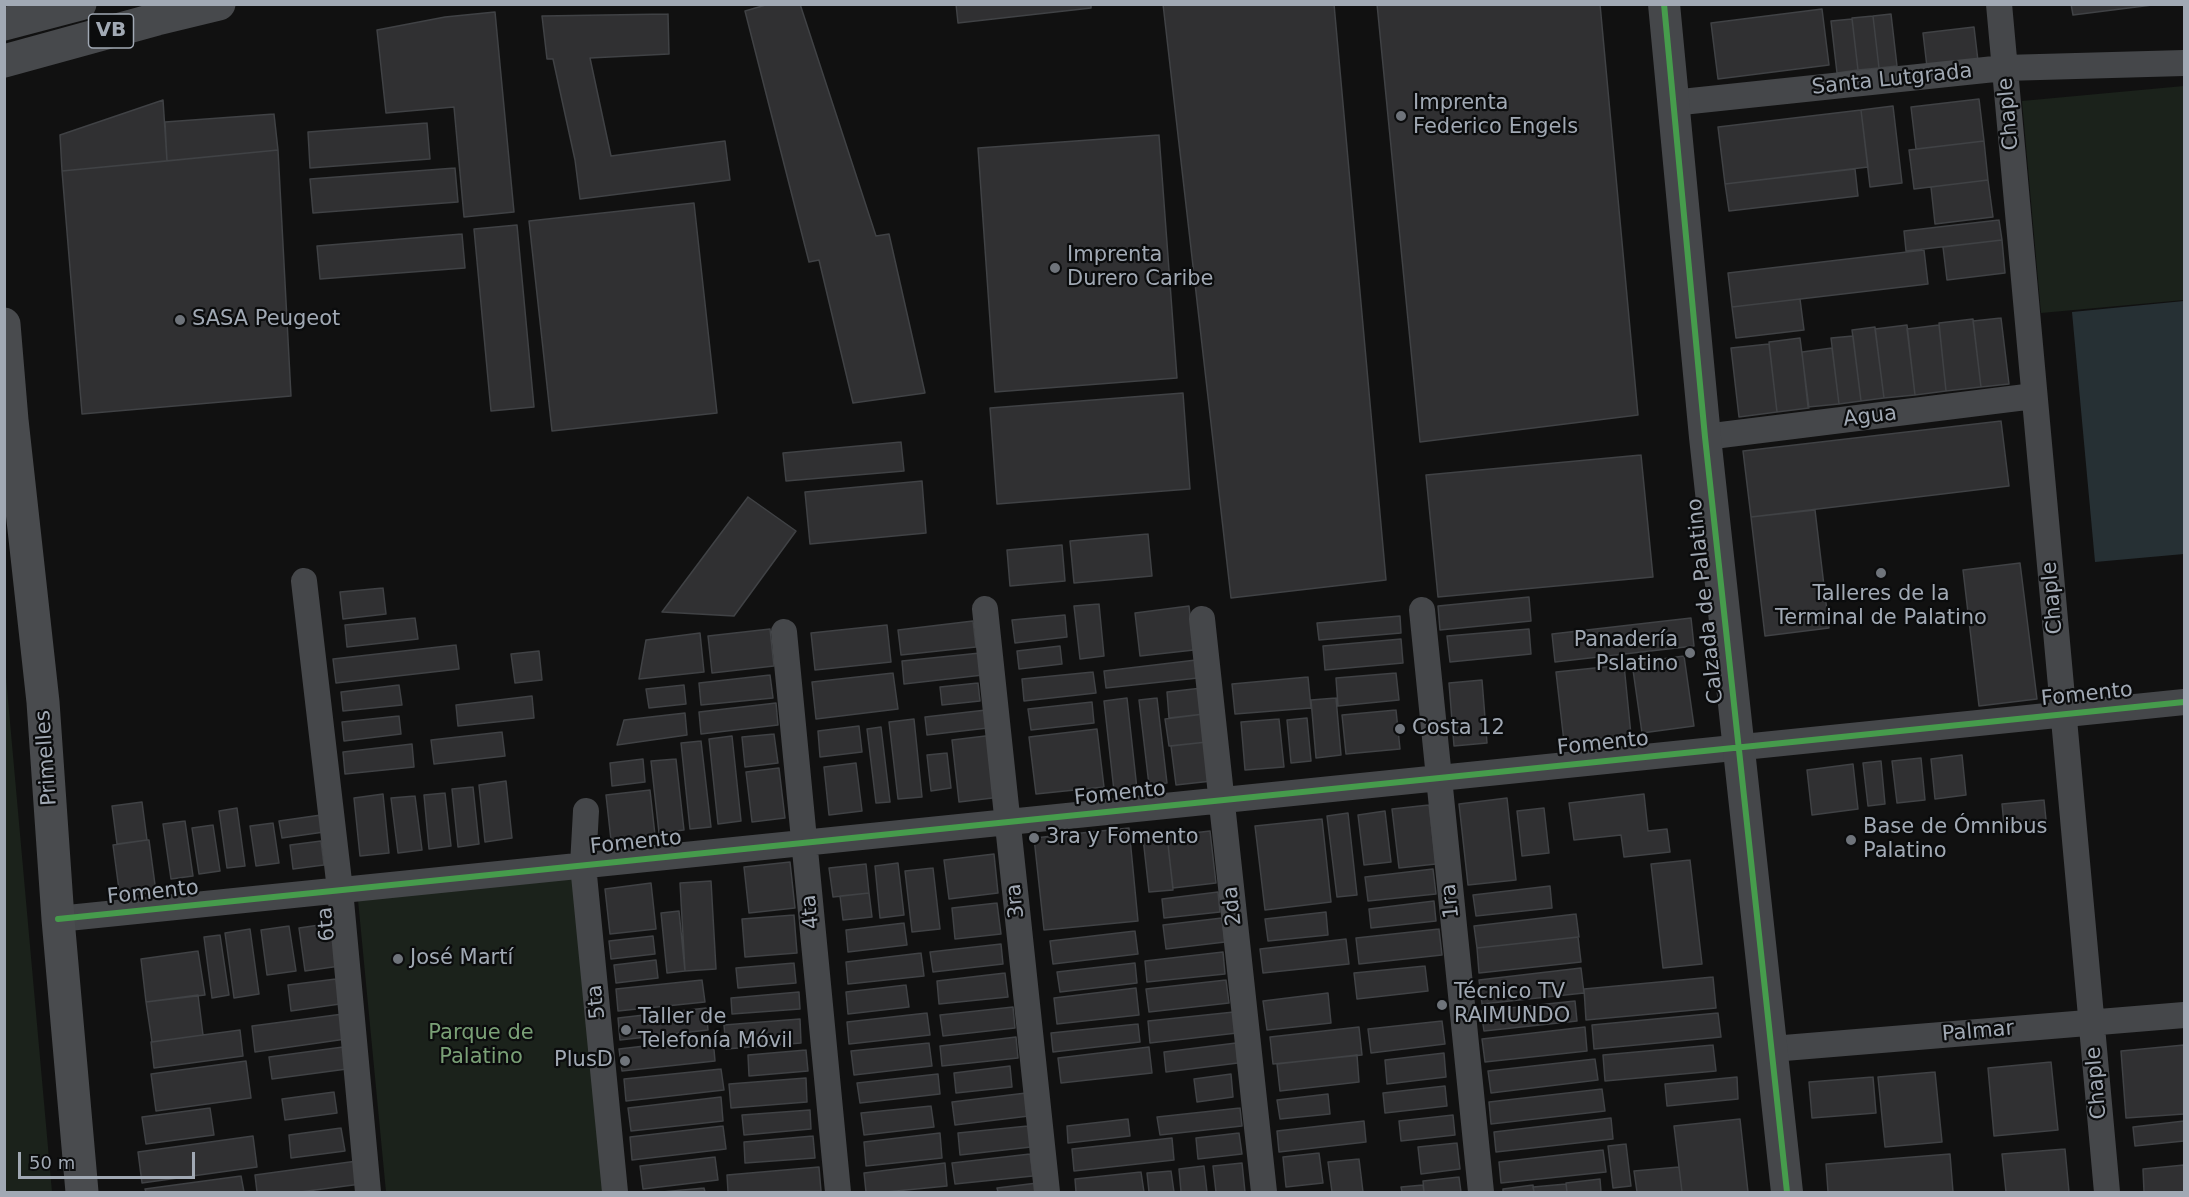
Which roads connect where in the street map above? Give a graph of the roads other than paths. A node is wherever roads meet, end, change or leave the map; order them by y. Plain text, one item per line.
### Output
1 (80, 4) edge
2 (219, 4) edge
3 (1664, 4) edge
4 (1999, 4) edge
5 (4, 24) edge
6 (4, 61) edge
7 (2184, 63) edge
8 (2004, 68) junction
9 (1672, 103) junction
10 (4, 324) edge
11 (2034, 396) junction
12 (1705, 437) junction
13 (304, 581) dead end
14 (985, 609) dead end
15 (1422, 610) dead end
16 (1202, 619) dead end
17 (784, 632) dead end
18 (2184, 702) edge
19 (2063, 714) junction
20 (1738, 747) junction
21 (1439, 778) junction
22 (1221, 800) junction
23 (586, 811) dead end
24 (1008, 822) junction
25 (804, 843) junction
26 (583, 865) junction
27 (340, 890) junction
28 (58, 919) junction
29 (2184, 1015) edge
30 (2091, 1023) junction
31 (1772, 1049) junction
32 (82, 1192) edge
33 (368, 1192) edge
34 (615, 1192) edge
35 (838, 1192) edge
36 (1047, 1192) edge
37 (1264, 1192) edge
38 (1481, 1192) edge
39 (1787, 1192) edge
40 (2107, 1192) edge

1 - 5 main road, VB
2 - 6 main road, VB
3 - 9 street, Calzada de Palatino
4 - 8 street, Chaple
7 - 8 street, Santa Lutgrada
8 - 9 street, Santa Lutgrada
8 - 11 street, Chaple
9 - 12 street, Calzada de Palatino
10 - 28 main road, Primelles
11 - 12 street, Agua
11 - 19 street, Chaple
12 - 20 street, Calzada de Palatino
13 - 27 street, 6ta
14 - 24 street, 3ra
15 - 21 street, 1ra
16 - 22 street, 2da
17 - 25 street, 4ta
18 - 19 street, Fomento
19 - 20 street, Fomento
19 - 30 street, Chaple
20 - 21 street, Fomento
20 - 31 street, Calzada de Palatino
21 - 22 street, Fomento
21 - 38 street, 1ra
22 - 24 street, Fomento
22 - 37 street, 2da
23 - 26 street, 5ta
24 - 25 street, Fomento
24 - 36 street, 3ra
25 - 26 street, Fomento
25 - 35 street, 4ta
26 - 27 street, Fomento
26 - 34 street, 5ta
27 - 28 street, Fomento
27 - 33 street, 6ta
28 - 32 main road, Primelles
29 - 30 street, Palmar
30 - 31 street, Palmar
30 - 40 street, Chaple
31 - 39 street, Calzada de Palatino

